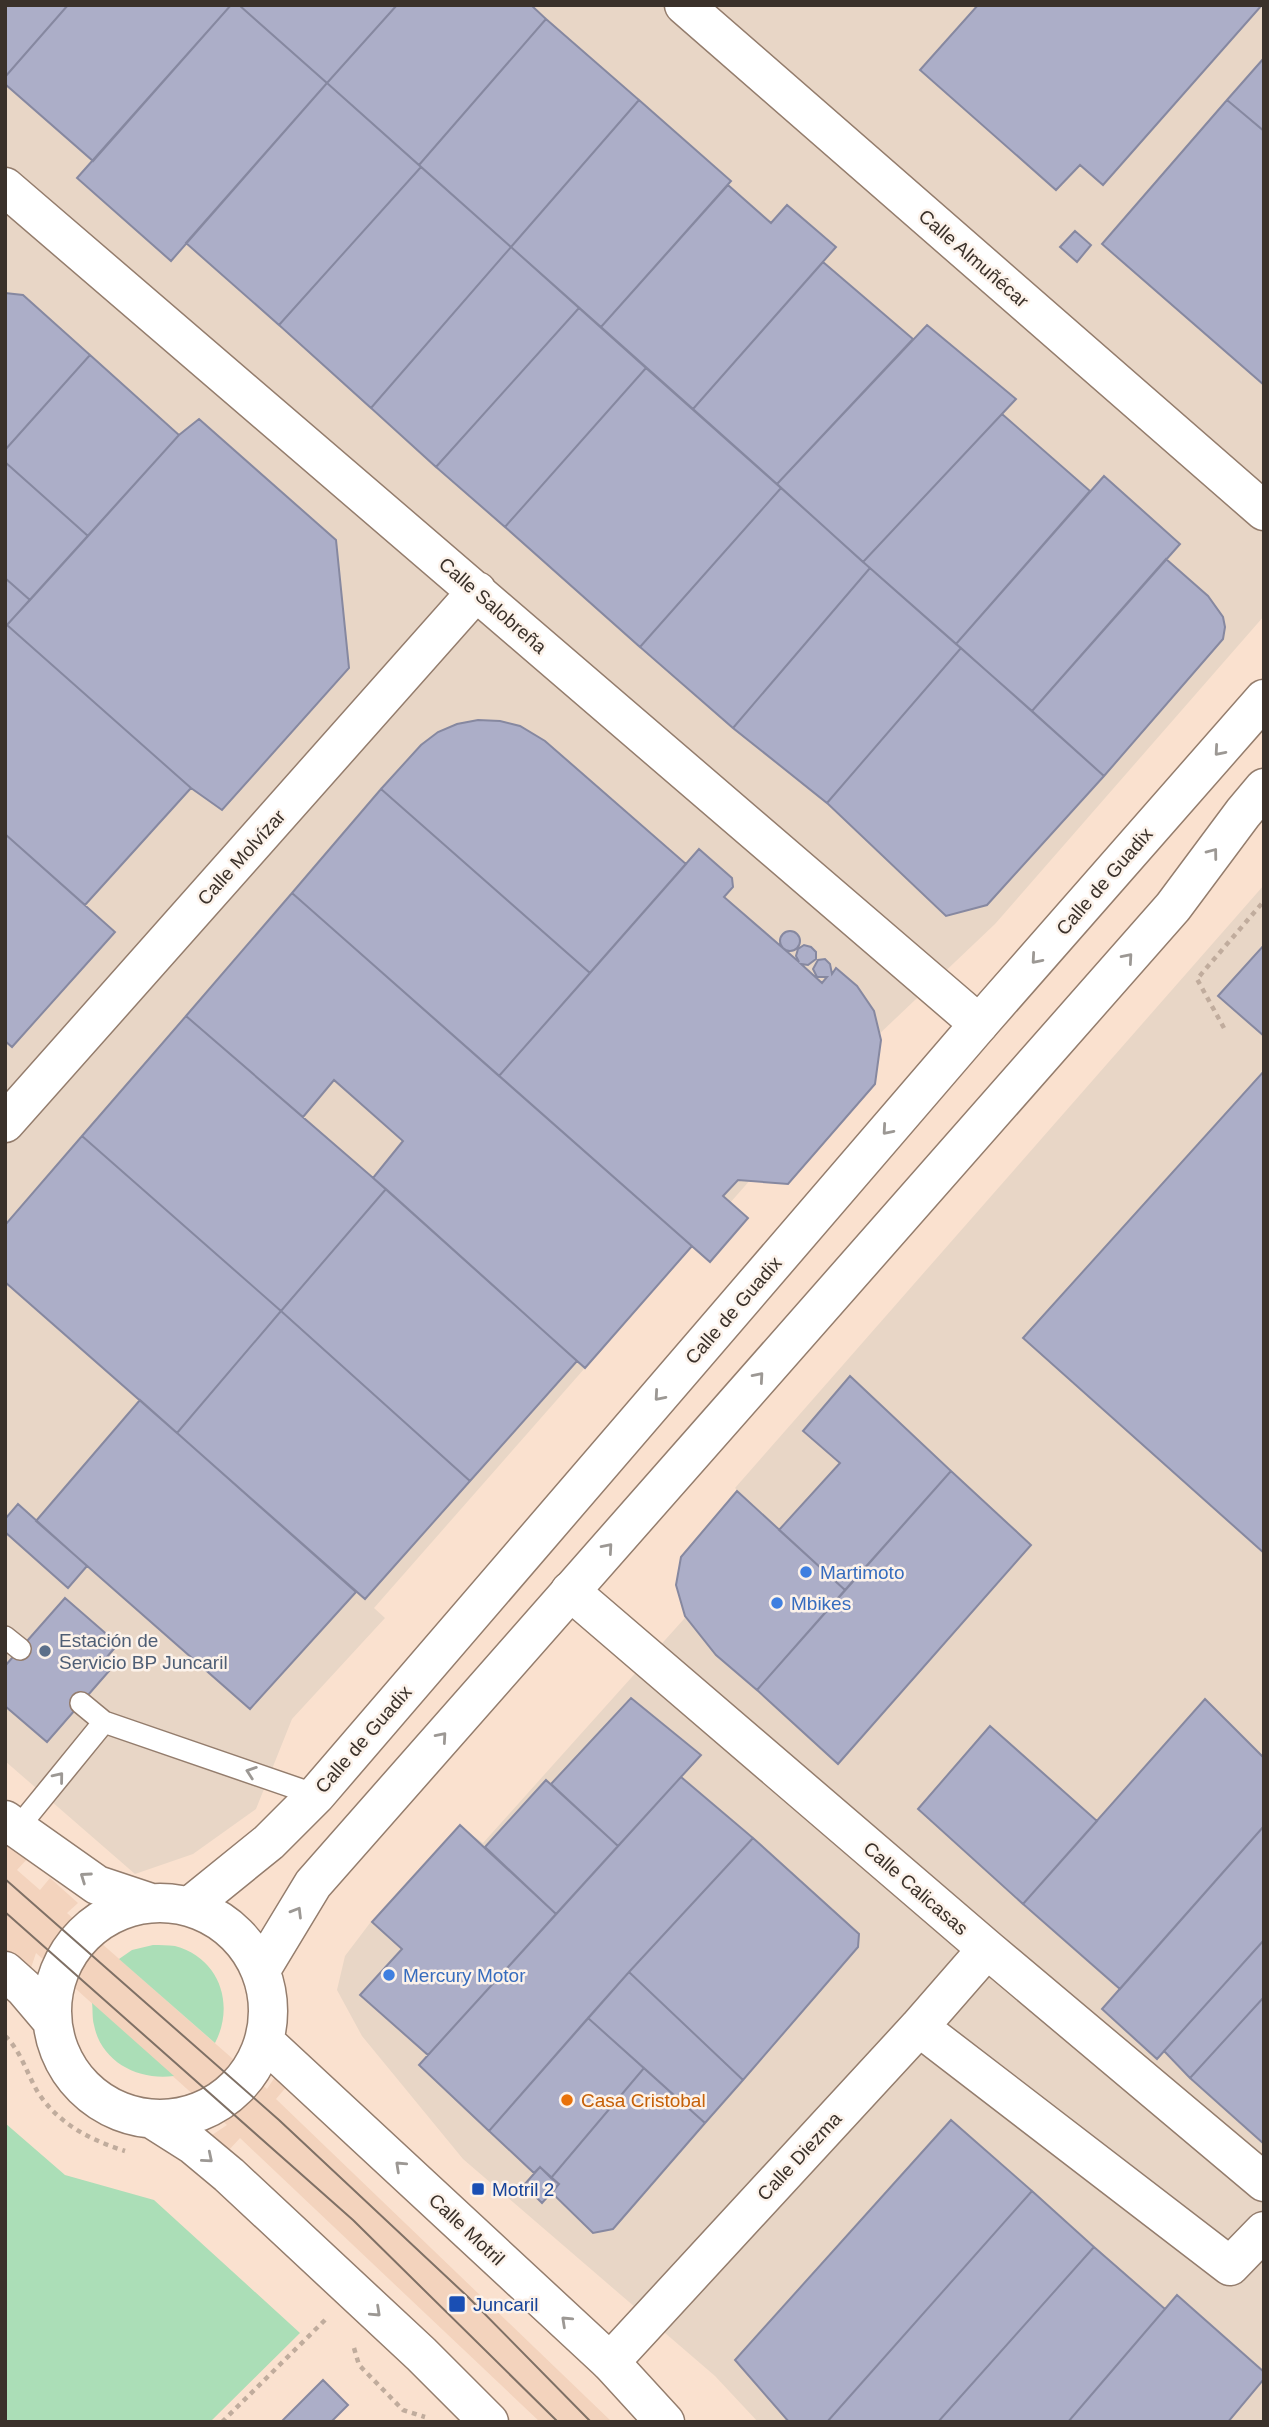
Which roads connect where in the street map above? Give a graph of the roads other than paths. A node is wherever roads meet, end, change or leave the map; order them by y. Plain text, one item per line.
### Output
1 (684, 5) edge
2 (5, 187) edge
3 (1264, 511) edge
4 (477, 591) junction
5 (1264, 699) edge
6 (1264, 789) edge
7 (979, 1024) junction
8 (5, 1123) edge
9 (570, 1591) junction
10 (82, 1703) dead end
11 (104, 1722) junction
12 (316, 1795) junction
13 (11, 1825) edge
14 (148, 1902) junction
15 (190, 1906) junction
16 (987, 1949) junction
17 (261, 1970) junction
18 (5, 1971) edge
19 (52, 2021) junction
20 (919, 2026) junction
21 (264, 2041) junction
22 (152, 2119) junction
23 (1264, 2182) edge
24 (1264, 2231) edge
25 (610, 2362) junction
26 (489, 2422) edge
27 (665, 2422) edge

1 - 3 street, Calle Almuñécar
2 - 4 street, Calle Salobreña
4 - 7 street, Calle Salobreña
4 - 8 street, Calle Molvízar
5 -> 7 street, Calle de Guadix
9 -> 6 street
7 -> 12 street, Calle de Guadix
9 - 16 street, Calle Calicasas
17 -> 9 street
10 - 11 lane
12 -> 11 lane
13 -> 11 lane
12 - 15 street, Calle de Guadix
14 -> 13 street
14 - 15 street
14 - 19 street
15 - 17 street
16 - 20 street, Calle Diezma
16 - 23 street, Calle Calicasas
17 - 21 street
18 - 19 street
19 - 22 street
20 - 24 street
20 - 25 street, Calle Diezma
21 - 22 street
25 -> 21 street, Calle Motril
22 -> 26 street
25 - 27 street, Calle Motril

